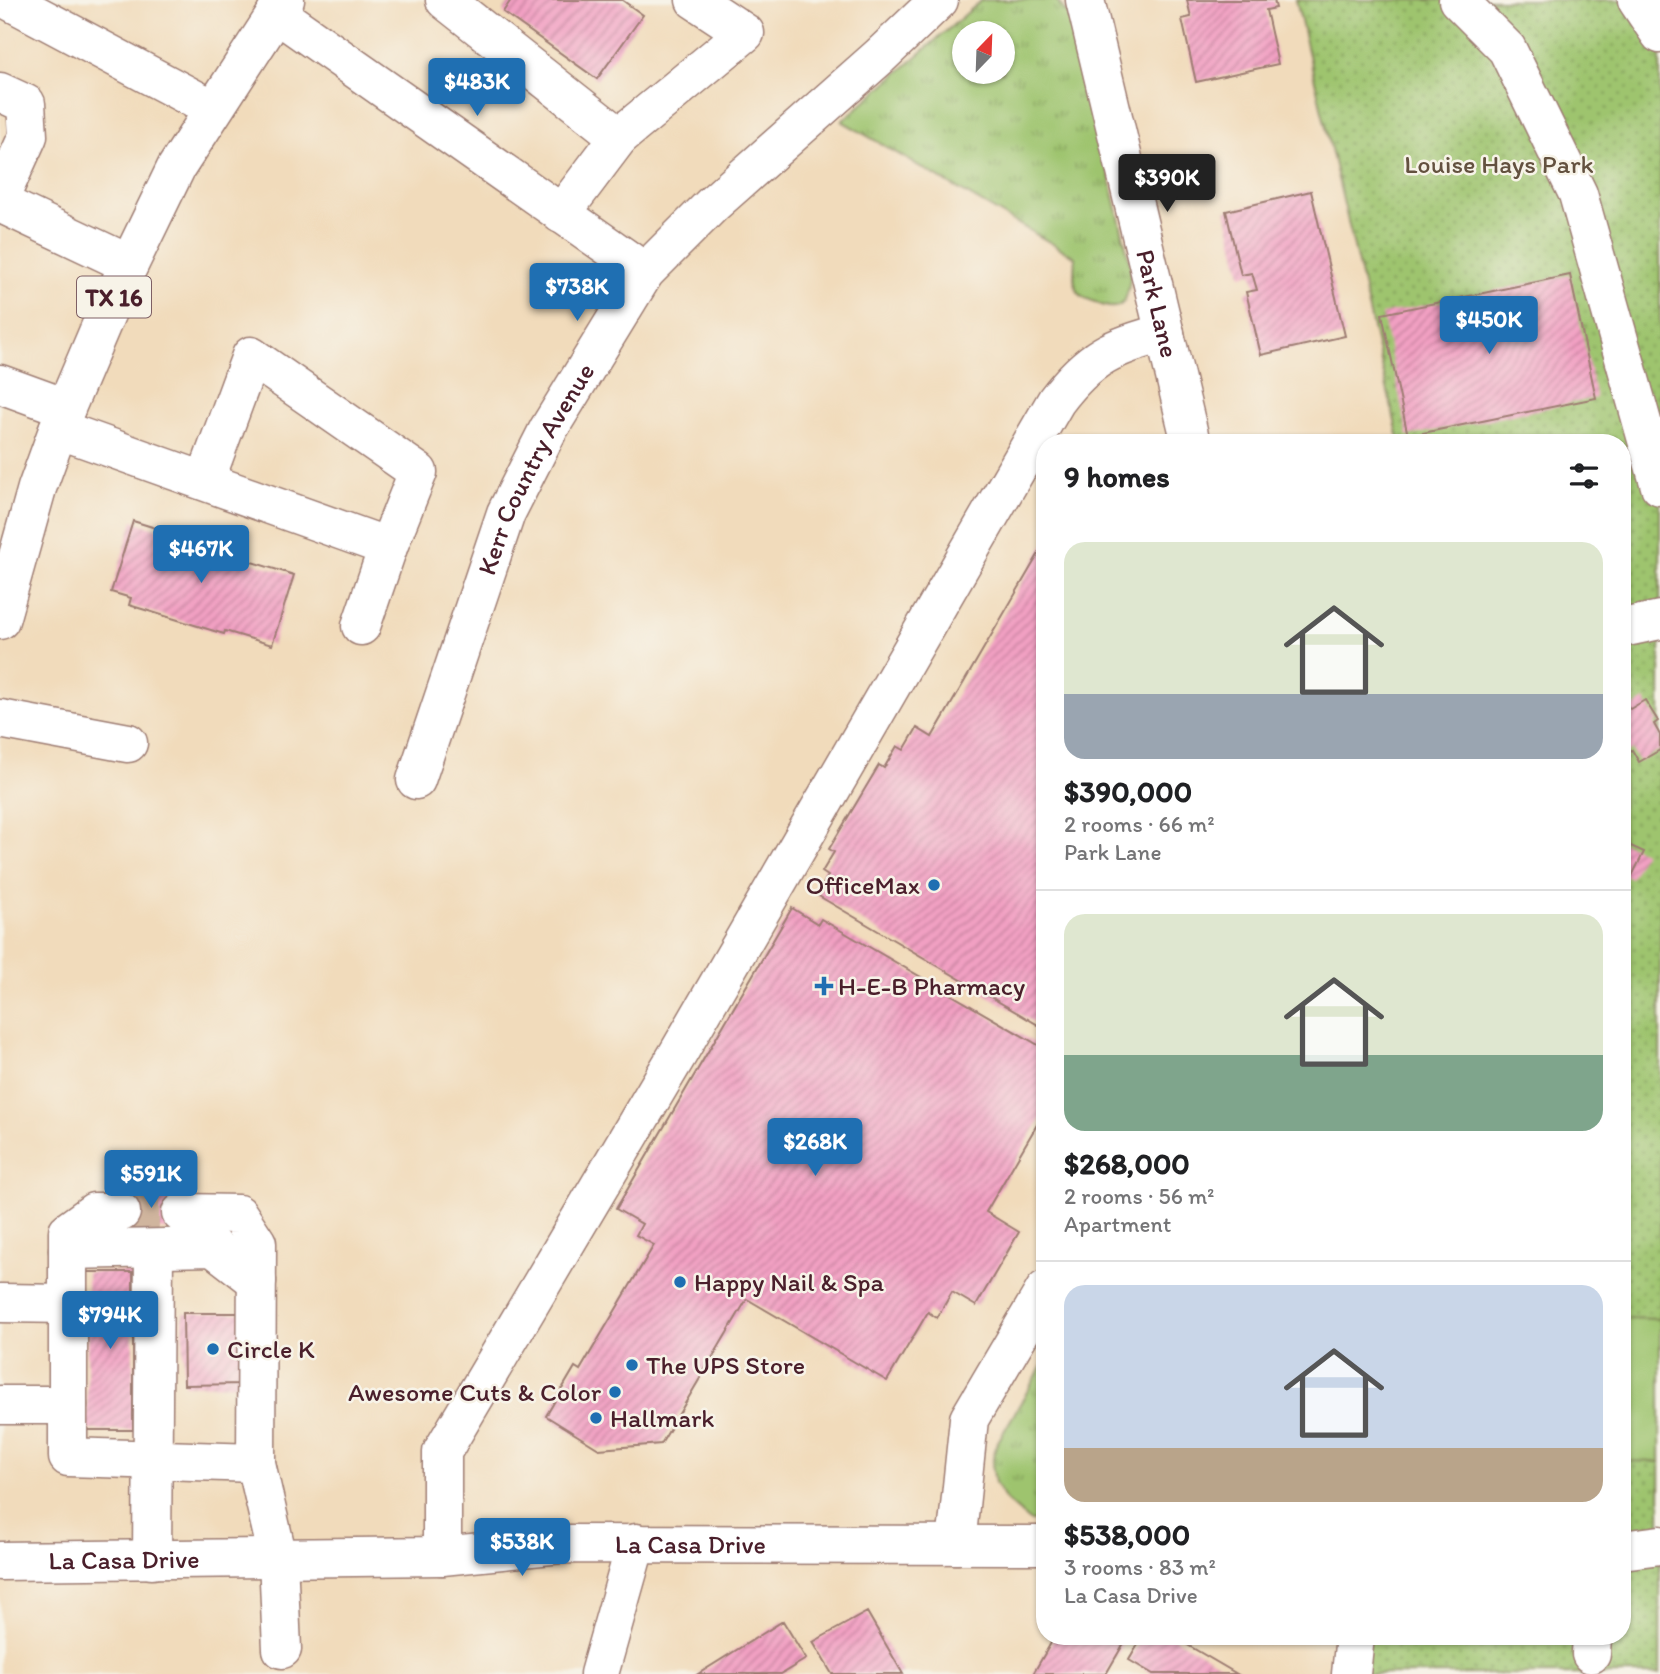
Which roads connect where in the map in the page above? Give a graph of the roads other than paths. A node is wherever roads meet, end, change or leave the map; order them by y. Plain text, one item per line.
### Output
1 (8, 0) edge
2 (445, 0) edge
3 (695, 0) edge
4 (939, 0) edge
5 (1085, 0) edge
6 (1458, 0) edge
7 (1637, 0) edge
8 (280, 6) edge
9 (1660, 34) edge
10 (0, 92) edge
11 (213, 109) junction
12 (619, 136) junction
13 (0, 201) edge
14 (561, 214) junction
15 (129, 264) junction
16 (645, 272) junction
17 (1165, 333) junction
18 (0, 384) edge
19 (62, 418) junction
20 (1037, 434) edge
21 (1189, 434) edge
22 (1036, 436) edge
23 (1645, 468) edge
24 (205, 481) junction
25 (388, 547) junction
26 (0, 620) edge
27 (1660, 620) edge
28 (361, 626) dead end
29 (1631, 626) edge
30 (0, 719) edge
31 (128, 743) dead end
32 (416, 780) dead end
33 (121, 1212) tunnel mouth
34 (181, 1213) tunnel mouth
35 (154, 1249) junction
36 (68, 1250) junction
37 (257, 1281) junction
38 (0, 1303) edge
39 (68, 1304) junction
40 (1036, 1305) edge
41 (0, 1405) edge
42 (68, 1405) junction
43 (153, 1460) junction
44 (256, 1463) junction
45 (636, 1543) junction
46 (956, 1545) junction
47 (1036, 1545) edge
48 (1660, 1545) edge
49 (1631, 1549) edge
50 (442, 1556) junction
51 (278, 1558) junction
52 (152, 1560) junction
53 (0, 1562) edge
54 (1354, 1645) edge
55 (282, 1649) dead end
56 (598, 1674) edge
57 (1351, 1674) edge

1 - 11 street
2 - 12 street
3 - 12 street
4 - 16 street, Kerr Country Avenue
5 - 17 street, Park Lane
6 - 23 street
7 - 9 street
8 - 11 street, TX 16
8 - 14 street
10 - 13 street
11 - 15 street, TX 16
12 - 14 street
13 - 15 street
14 - 16 street
15 - 19 street, TX 16
16 - 32 street, Kerr Country Avenue
17 - 20 street
17 - 21 street, Park Lane
18 - 19 street
19 - 24 street
19 - 26 street, TX 16
22 - 50 street
24 - 25 street
24 - 25 street
25 - 28 street
27 - 29 street
30 - 31 street
33 - 36 street
34 - 37 street
35 - 36 street
35 - 37 street
35 - 43 street
36 - 39 street
37 - 44 street
38 - 39 street
39 - 42 street
40 - 46 street
41 - 42 street
42 - 43 street
43 - 44 street
43 - 52 street
44 - 51 street
45 - 46 street, La Casa Drive
45 - 50 street, La Casa Drive
45 - 56 street
46 - 47 street, La Casa Drive
48 - 49 street
50 - 51 street, La Casa Drive
51 - 52 street, La Casa Drive
51 - 55 street
52 - 53 street, La Casa Drive
54 - 57 street

